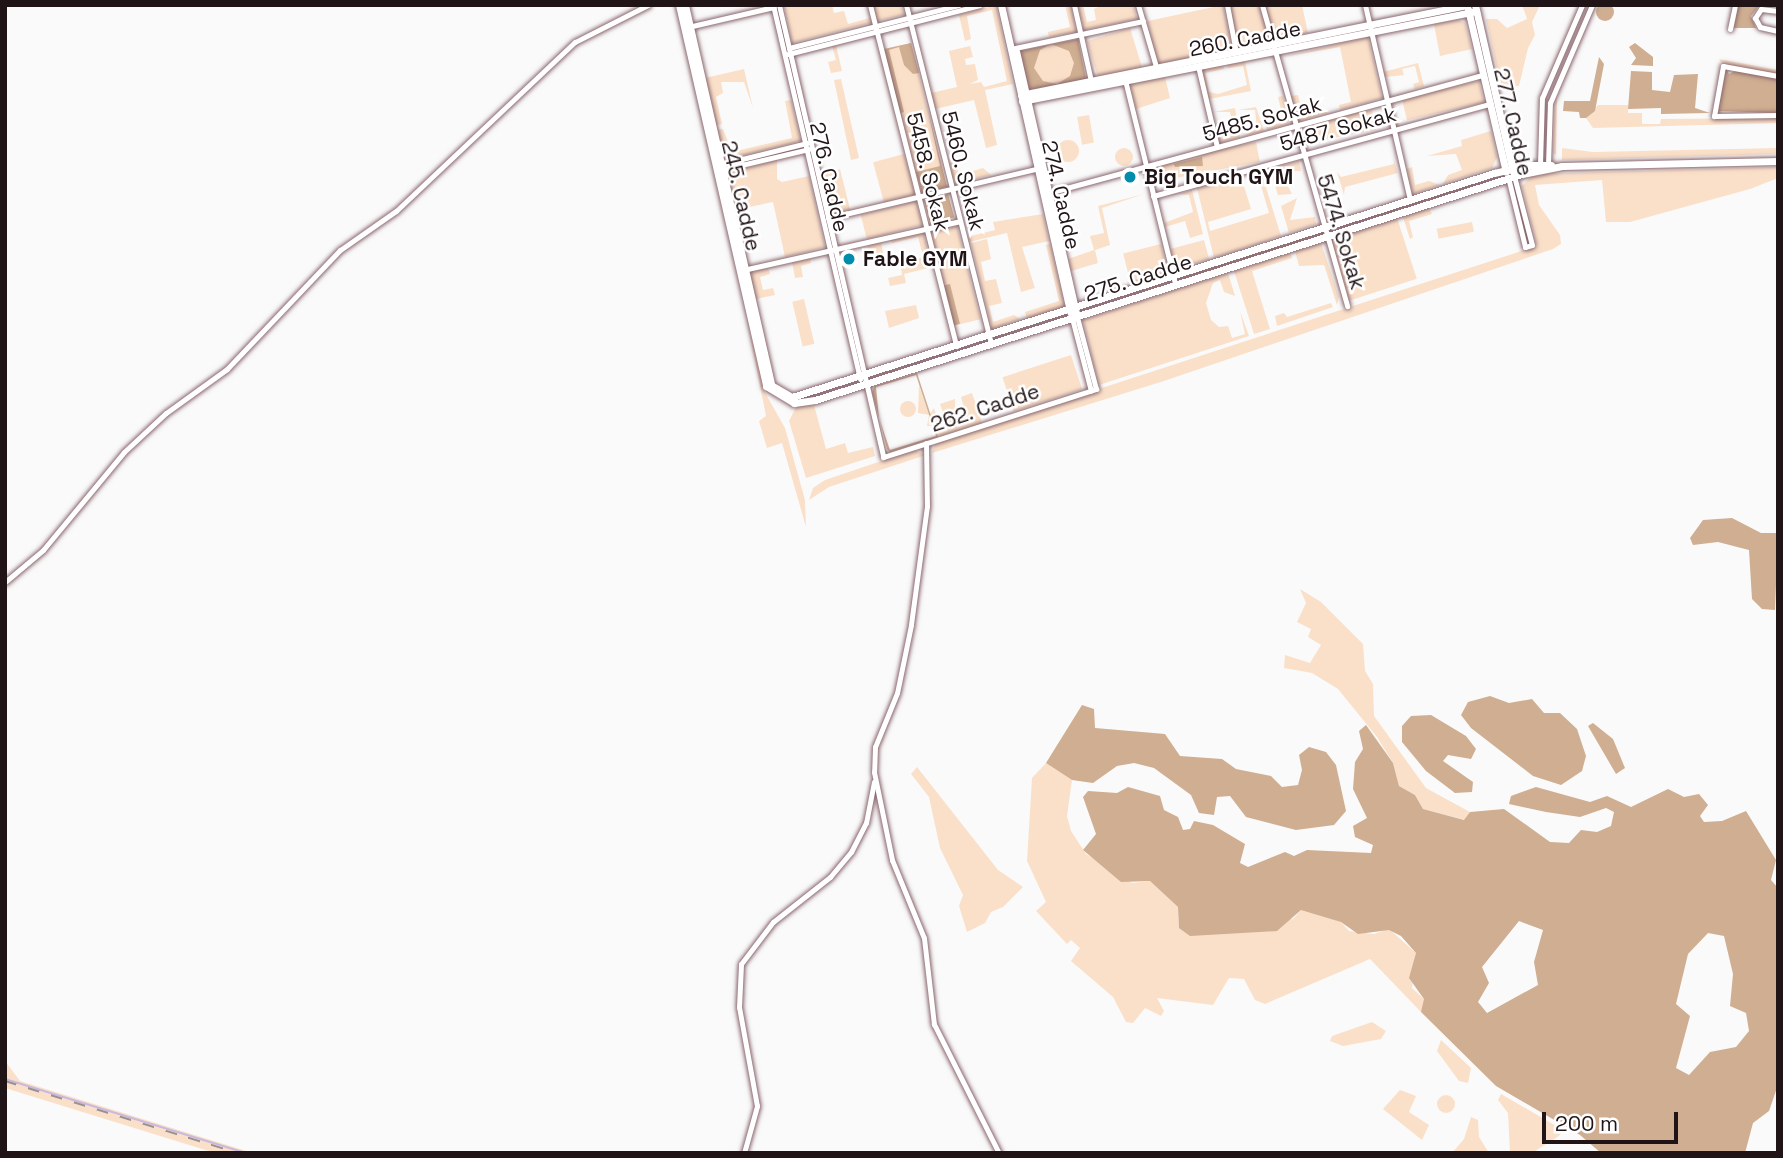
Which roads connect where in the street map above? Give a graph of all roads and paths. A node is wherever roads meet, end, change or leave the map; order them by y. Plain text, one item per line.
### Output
1 (648, 5) edge
2 (679, 5) edge
3 (685, 5) edge
4 (870, 5) edge
5 (906, 5) edge
6 (959, 5) edge
7 (980, 5) edge
8 (1003, 5) edge
9 (1074, 5) edge
10 (1138, 5) edge
11 (1227, 5) edge
12 (1262, 5) edge
13 (1365, 5) edge
14 (1582, 5) edge
15 (1592, 5) edge
16 (1735, 5) edge
17 (776, 6) edge
18 (1471, 8) edge
19 (1778, 11) edge
20 (909, 20) junction
21 (1143, 21) junction
22 (687, 27) junction
23 (1369, 28) junction
24 (876, 29) junction
25 (1730, 29) dead end
26 (1778, 31) edge
27 (1081, 34) junction
28 (1275, 47) junction
29 (1015, 48) junction
30 (787, 51) junction
31 (1236, 52) junction
32 (1198, 66) junction
33 (1157, 71) junction
34 (1483, 75) junction
35 (1778, 76) edge
36 (1125, 80) junction
37 (1091, 81) junction
38 (1544, 95) junction
39 (1552, 96) junction
40 (1024, 97) junction
41 (1386, 101) junction
42 (1490, 104) junction
43 (1778, 115) edge
44 (1294, 126) junction
45 (1393, 130) junction
46 (808, 146) junction
47 (1217, 147) junction
48 (1301, 156) junction
49 (1778, 161) edge
50 (1544, 164) junction
51 (1562, 166) junction
52 (1146, 167) junction
53 (718, 168) junction
54 (1040, 168) junction
55 (1510, 173) junction
56 (952, 189) junction
57 (1048, 193) junction
58 (1153, 196) junction
59 (918, 197) junction
60 (1410, 200) junction
61 (828, 218) junction
62 (960, 221) junction
63 (926, 227) junction
64 (1322, 232) junction
65 (1529, 246) dead end
66 (832, 249) junction
67 (743, 270) junction
68 (1174, 280) junction
69 (1347, 306) dead end
70 (1073, 314) junction
71 (990, 340) junction
72 (956, 346) junction
73 (863, 381) junction
74 (773, 390) joint
75 (1093, 390) joint
76 (926, 443) junction
77 (883, 457) joint
78 (5, 582) edge
79 (874, 772) junction
80 (744, 1153) edge
81 (999, 1153) edge

1 - 78 street
2 - 22 street, 245. Cadde
3 - 22 street, 245. Cadde
4 - 24 street, 5458. Sokak
5 - 20 street, 5460. Sokak
6 - 20 street
7 - 20 street
8 - 29 street
8 - 40 street, 274. Cadde
9 - 27 street
10 - 21 street
11 - 31 street
12 - 28 street, 5474. Sokak
13 - 23 street
14 - 38 street
15 - 39 street
16 - 25 street
17 - 22 street
17 - 30 street, 276. Cadde
18 - 23 street, 260. Cadde
18 - 34 street, 277. Cadde
18 - 55 street, 277. Cadde
19 - 26 street
20 - 24 street
20 - 56 street, 5460. Sokak
21 - 27 street
21 - 33 street
22 - 53 street, 245. Cadde
23 - 28 street, 260. Cadde
23 - 41 street
24 - 30 street
24 - 59 street, 5458. Sokak
27 - 29 street
27 - 37 street
28 - 31 street, 260. Cadde
28 - 32 street, 260. Cadde
28 - 44 street, 5474. Sokak
29 - 40 street
30 - 46 street, 276. Cadde
31 - 33 street, 260. Cadde
32 - 33 street, 260. Cadde
32 - 47 street
33 - 36 street, 260. Cadde
33 - 37 street, 260. Cadde
34 - 41 street, 5485. Sokak
34 - 42 street, 277. Cadde
35 - 43 street
36 - 40 street, 260. Cadde
36 - 52 street
37 - 40 street, 260. Cadde
38 - 39 street
38 - 50 street
39 - 50 street
40 - 54 street, 274. Cadde
41 - 44 street, 5485. Sokak
41 - 45 street
42 - 45 street, 5487. Sokak
42 - 55 street, 277. Cadde
44 - 47 street, 5485. Sokak
44 - 48 street, 5474. Sokak
45 - 48 street, 5487. Sokak
45 - 60 street
46 - 53 street
46 - 61 street, 276. Cadde
46 - 66 street, 276. Cadde
47 - 52 street, 5485. Sokak
48 - 58 street, 5487. Sokak
48 - 64 street, 5474. Sokak
49 - 51 street
50 - 51 street
50 - 55 street
51 - 55 street
52 - 57 street, 5485. Sokak
52 - 58 street
53 - 67 street, 245. Cadde
54 - 56 street
54 - 57 street, 274. Cadde
54 - 70 street, 274. Cadde
55 - 60 street, 275. Cadde
55 - 64 street, 275. Cadde
55 - 65 street, 277. Cadde
56 - 59 street
56 - 62 street, 5460. Sokak
57 - 70 street, 274. Cadde
58 - 68 street
59 - 61 street
59 - 63 street, 5458. Sokak
60 - 64 street, 275. Cadde
61 - 66 street, 276. Cadde
62 - 63 street
62 - 71 street, 5460. Sokak
63 - 66 street
63 - 72 street, 5458. Sokak
64 - 68 street, 275. Cadde
64 - 69 street, 5474. Sokak
66 - 67 street
66 - 73 street, 276. Cadde
67 - 74 street, 245. Cadde
68 - 70 street, 275. Cadde
70 - 71 street, 275. Cadde
70 - 75 street, 274. Cadde
71 - 72 street, 275. Cadde
71 - 73 street, 275. Cadde
72 - 73 street, 275. Cadde
73 - 74 street, 275. Cadde
73 - 77 street, 276. Cadde
75 - 76 street, 262. Cadde
76 - 77 street, 262. Cadde
76 - 79 street
79 - 80 street
79 - 81 street

